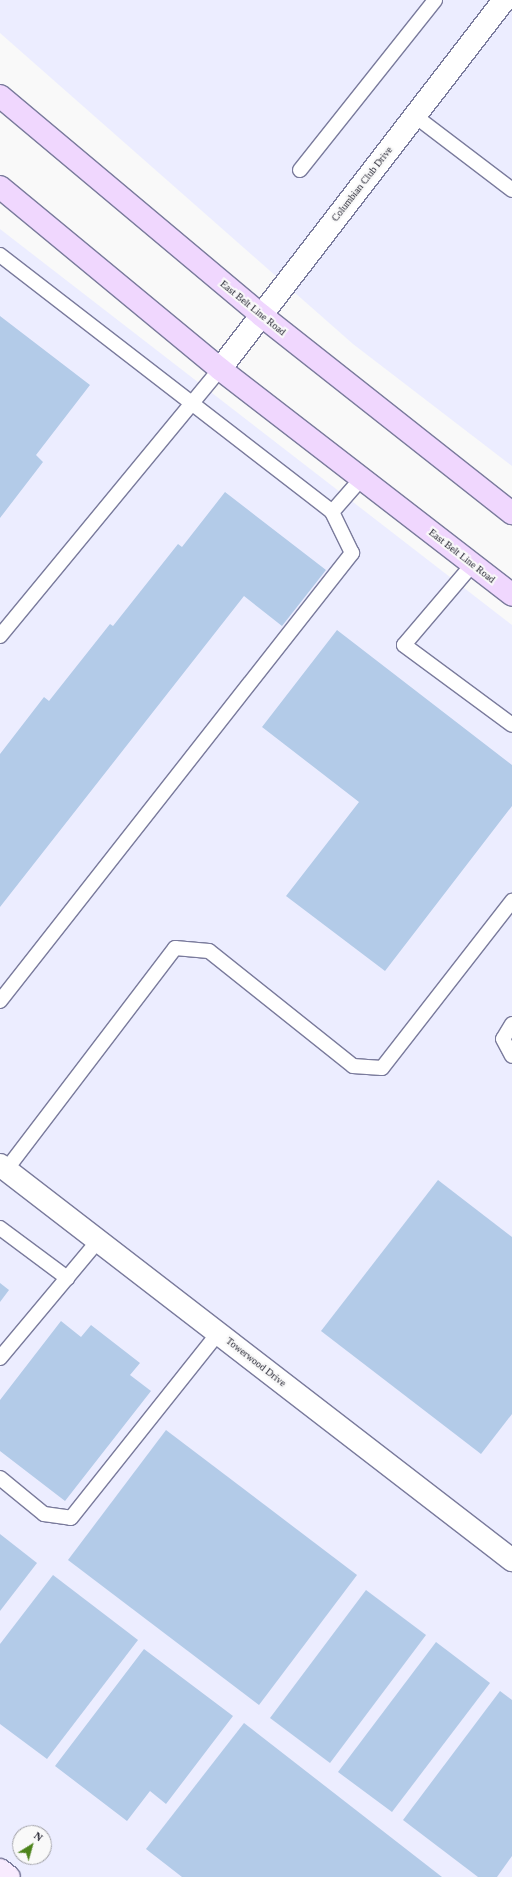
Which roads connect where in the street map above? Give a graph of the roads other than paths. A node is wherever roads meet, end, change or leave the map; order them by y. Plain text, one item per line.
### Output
1 (435, 0) edge
2 (504, 0) edge
3 (0, 96) edge
4 (415, 116) junction
5 (300, 170) dead end
6 (0, 187) edge
7 (512, 190) edge
8 (0, 255) edge
9 (261, 315) junction
10 (220, 369) junction
11 (192, 403) junction
12 (362, 478) junction
13 (332, 512) junction
14 (512, 513) edge
15 (472, 565) junction
16 (512, 595) edge
17 (0, 636) edge
18 (512, 725) edge
19 (512, 901) edge
20 (0, 1001) edge
21 (512, 1024) edge
22 (512, 1056) edge
23 (3, 1167) edge
24 (0, 1228) edge
25 (98, 1241) junction
26 (67, 1278) junction
27 (218, 1333) junction
28 (0, 1358) edge
29 (0, 1478) edge
30 (511, 1557) edge
31 (0, 1870) edge
32 (9, 1877) edge

1 - 5 lane
2 - 4 street, Columbian Club Drive
3 - 9 main road, East Belt Line Road
4 - 7 lane
4 - 9 street, Columbian Club Drive
6 - 10 main road, East Belt Line Road
8 - 11 lane
9 - 10 street, Columbian Club Drive
9 - 14 main road, East Belt Line Road
10 - 11 lane
10 - 12 main road, East Belt Line Road
11 - 13 lane
11 - 17 lane
12 - 13 lane
12 - 15 main road, East Belt Line Road
13 - 20 lane
15 - 16 main road, East Belt Line Road
15 - 18 lane
19 - 23 lane
21 - 22 lane
23 - 25 street, Towerwood Drive
24 - 26 lane
25 - 26 lane
25 - 27 street, Towerwood Drive
26 - 28 lane
27 - 29 lane
27 - 30 street, Towerwood Drive
31 - 32 street

